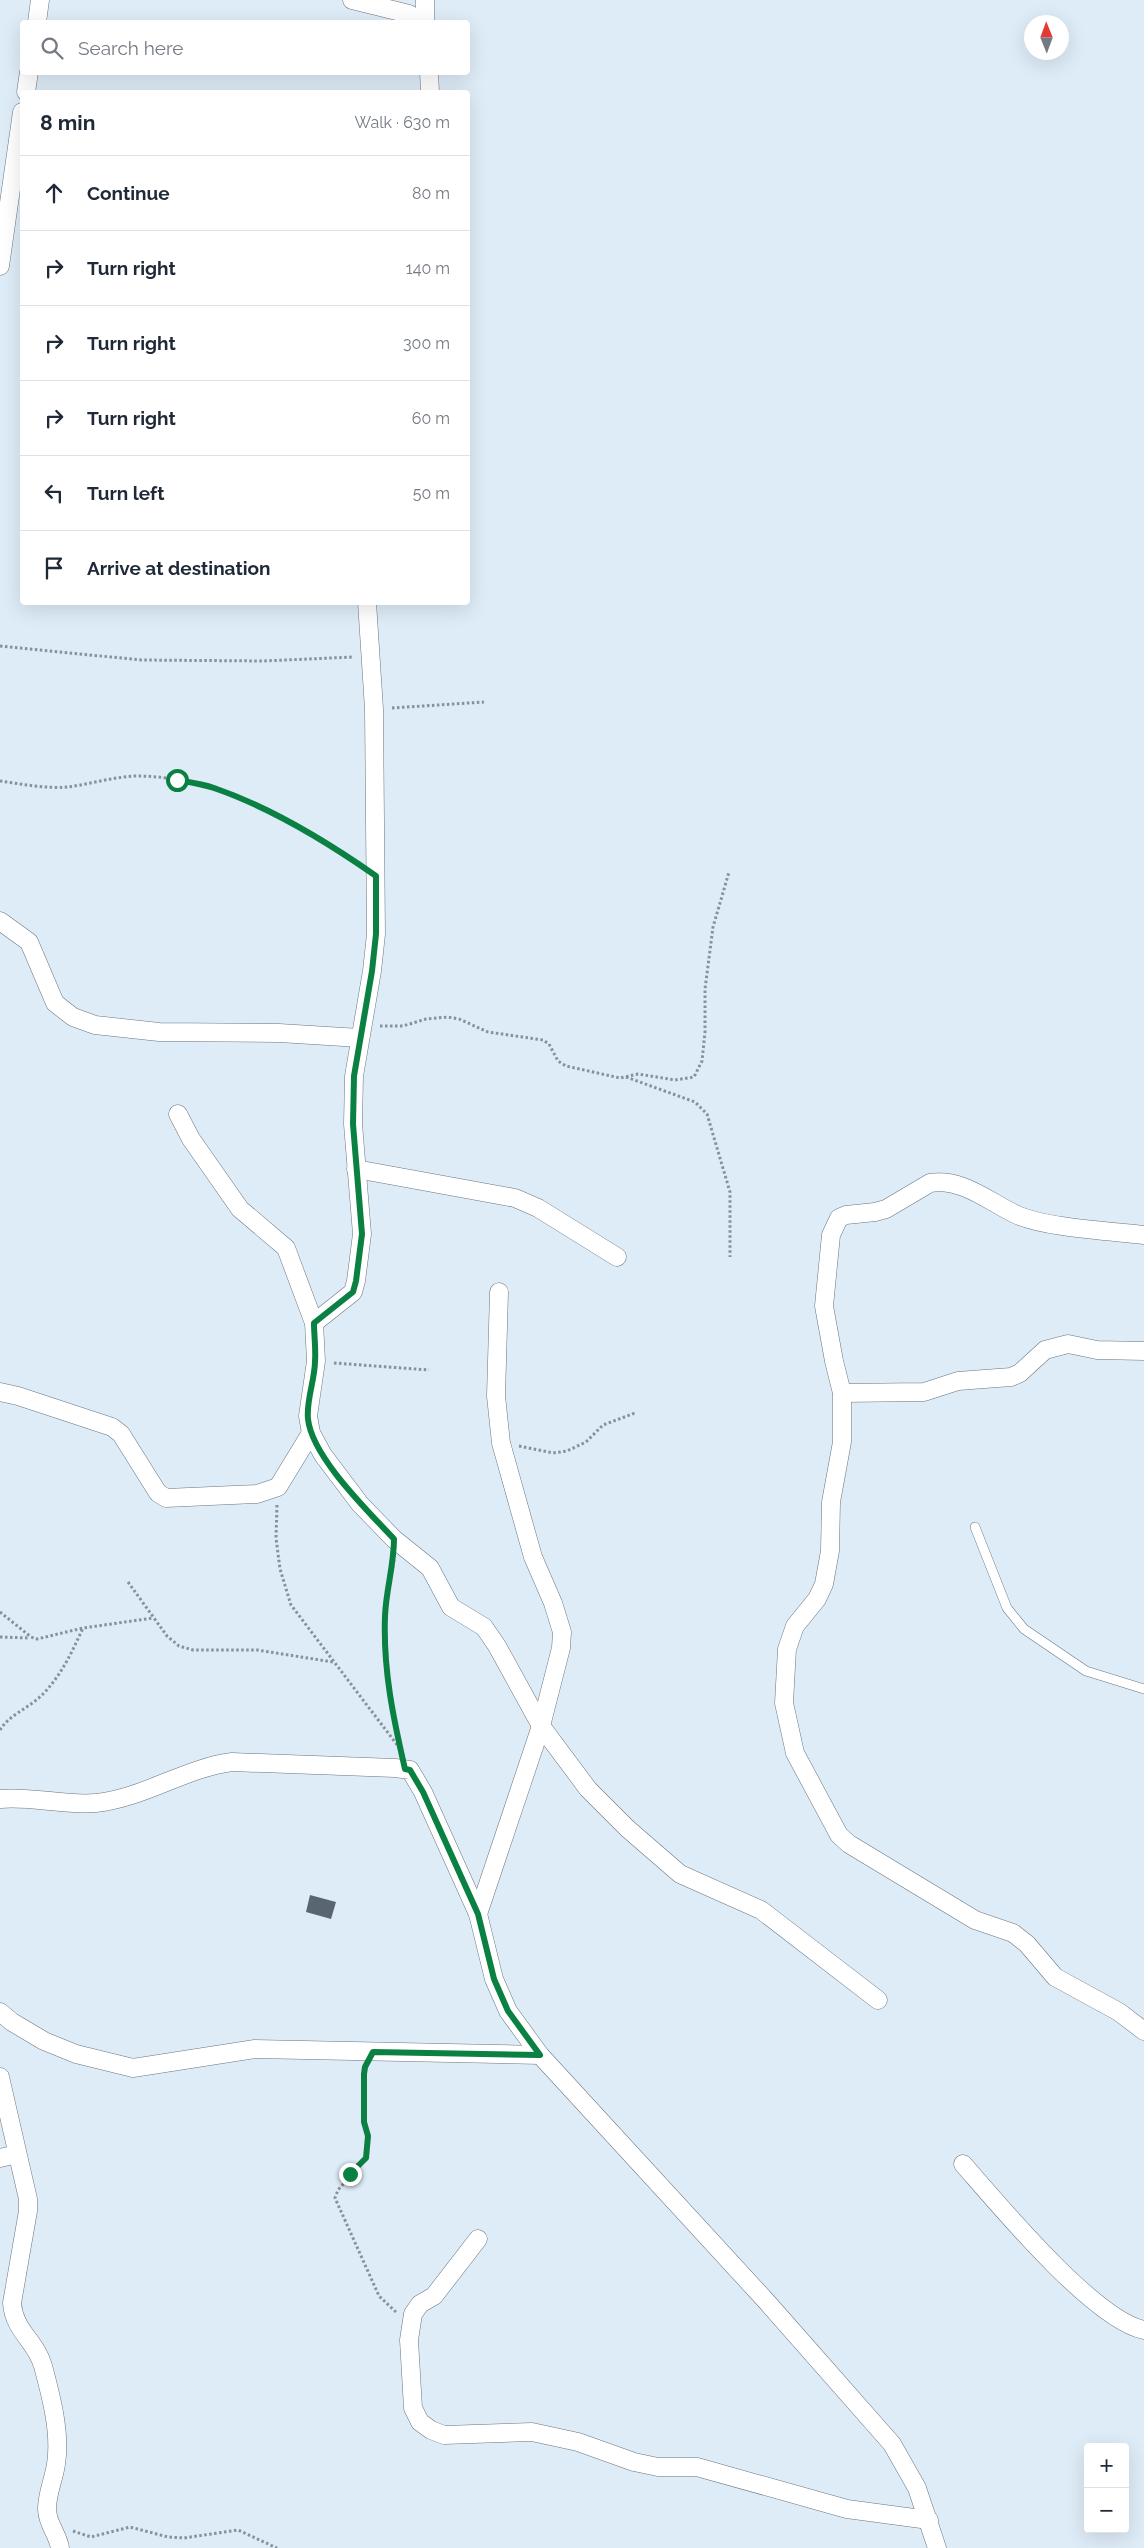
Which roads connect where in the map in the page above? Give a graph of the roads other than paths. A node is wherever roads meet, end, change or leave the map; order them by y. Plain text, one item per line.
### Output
1 (40, 0) edge
2 (352, 0) edge
3 (425, 0) edge
4 (36, 20) edge
5 (420, 20) edge
6 (424, 20) edge
7 (29, 75) edge
8 (429, 75) edge
9 (26, 90) edge
10 (430, 90) edge
11 (20, 126) edge
12 (0, 266) edge
13 (367, 605) edge
14 (0, 921) edge
15 (361, 1031) junction
16 (178, 1114) dead end
17 (356, 1169) junction
18 (1144, 1235) edge
19 (618, 1257) dead end
20 (500, 1292) dead end
21 (314, 1323) junction
22 (1144, 1350) edge
23 (0, 1392) edge
24 (842, 1393) junction
25 (311, 1433) junction
26 (975, 1527) dead end
27 (1144, 1689) edge
28 (541, 1726) junction
29 (0, 1799) edge
30 (478, 1914) junction
31 (878, 2000) dead end
32 (0, 2012) edge
33 (1144, 2031) edge
34 (540, 2055) junction
35 (0, 2077) edge
36 (18, 2154) junction
37 (0, 2158) edge
38 (964, 2164) dead end
39 (478, 2239) dead end
40 (1144, 2330) edge
41 (929, 2520) junction
42 (60, 2548) edge
43 (937, 2548) edge

1 - 4 street
2 - 5 street
3 - 6 street
7 - 9 street
8 - 10 street
11 - 12 street
13 - 15 street
14 - 15 street
15 - 17 street
16 - 21 street
17 - 19 street
17 - 21 street
18 - 24 street
20 - 28 street
21 - 25 street
22 - 24 street
23 - 25 street
24 - 33 street
25 - 28 street
26 - 27 lane
28 - 30 street
28 - 31 street
29 - 30 street
30 - 34 street
32 - 34 street
34 - 41 street
35 - 36 street
36 - 37 street
36 - 42 street
38 - 40 street
39 - 41 street
41 - 43 street

